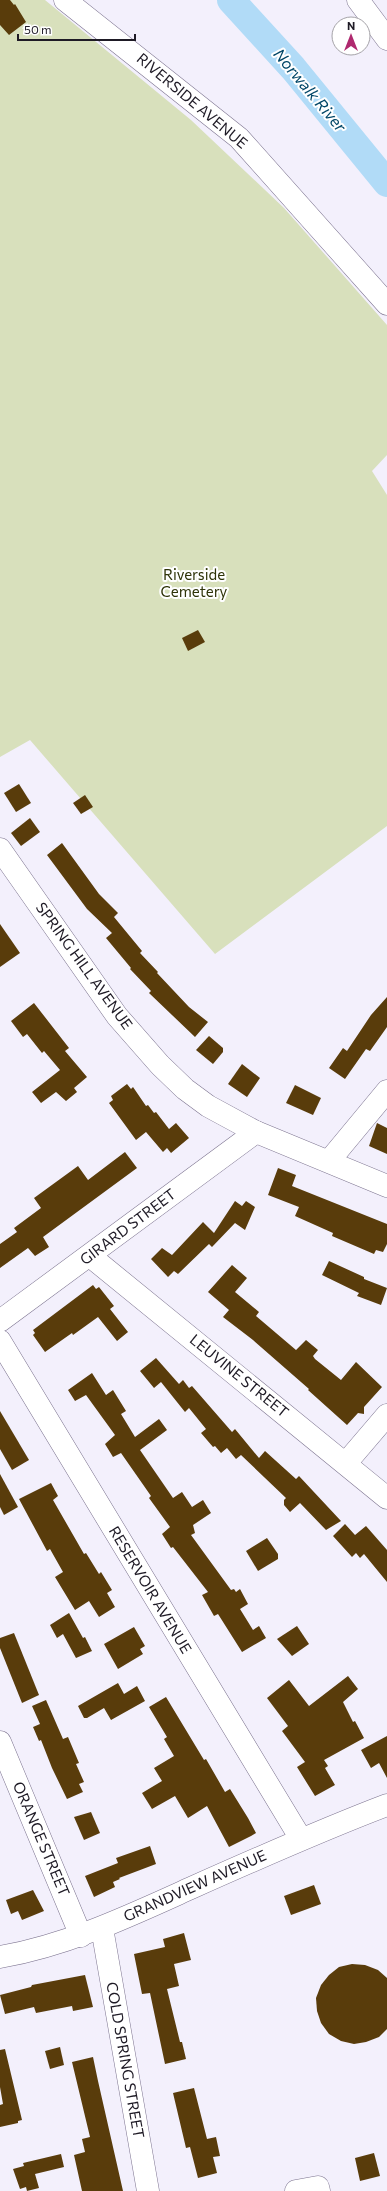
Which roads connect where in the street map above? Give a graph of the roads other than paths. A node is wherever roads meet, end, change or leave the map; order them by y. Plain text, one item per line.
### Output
1 (65, 0) edge
2 (358, 0) edge
3 (387, 39) edge
4 (387, 304) edge
5 (3, 859) edge
6 (387, 1091) edge
7 (256, 1132) junction
8 (329, 1162) junction
9 (387, 1186) edge
10 (90, 1256) junction
11 (0, 1321) edge
12 (0, 1341) edge
13 (387, 1415) edge
14 (346, 1463) junction
15 (387, 1498) edge
16 (0, 1742) edge
17 (387, 1805) edge
18 (301, 1839) junction
19 (102, 1928) junction
20 (81, 1936) junction
21 (0, 1957) edge
22 (318, 2189) edge
23 (148, 2191) edge
24 (296, 2191) edge

1 - 4 main road, RIVERSIDE AVENUE
2 - 3 main road
5 - 7 main road, SPRING HILL AVENUE
6 - 8 main road
7 - 8 main road, SPRING HILL AVENUE
7 - 10 main road, GIRARD STREET
8 - 9 main road, SPRING HILL AVENUE
10 - 11 main road, GIRARD STREET
10 - 14 main road, LEUVINE STREET
12 - 18 main road, RESERVOIR AVENUE
13 - 14 main road
14 - 15 main road, LEUVINE STREET
16 - 20 main road, ORANGE STREET
17 - 18 main road, GRANDVIEW AVENUE
18 - 19 main road, GRANDVIEW AVENUE
19 - 20 main road, GRANDVIEW AVENUE
19 - 23 main road, COLD SPRING STREET
20 - 21 main road, GRANDVIEW AVENUE
22 - 24 main road

